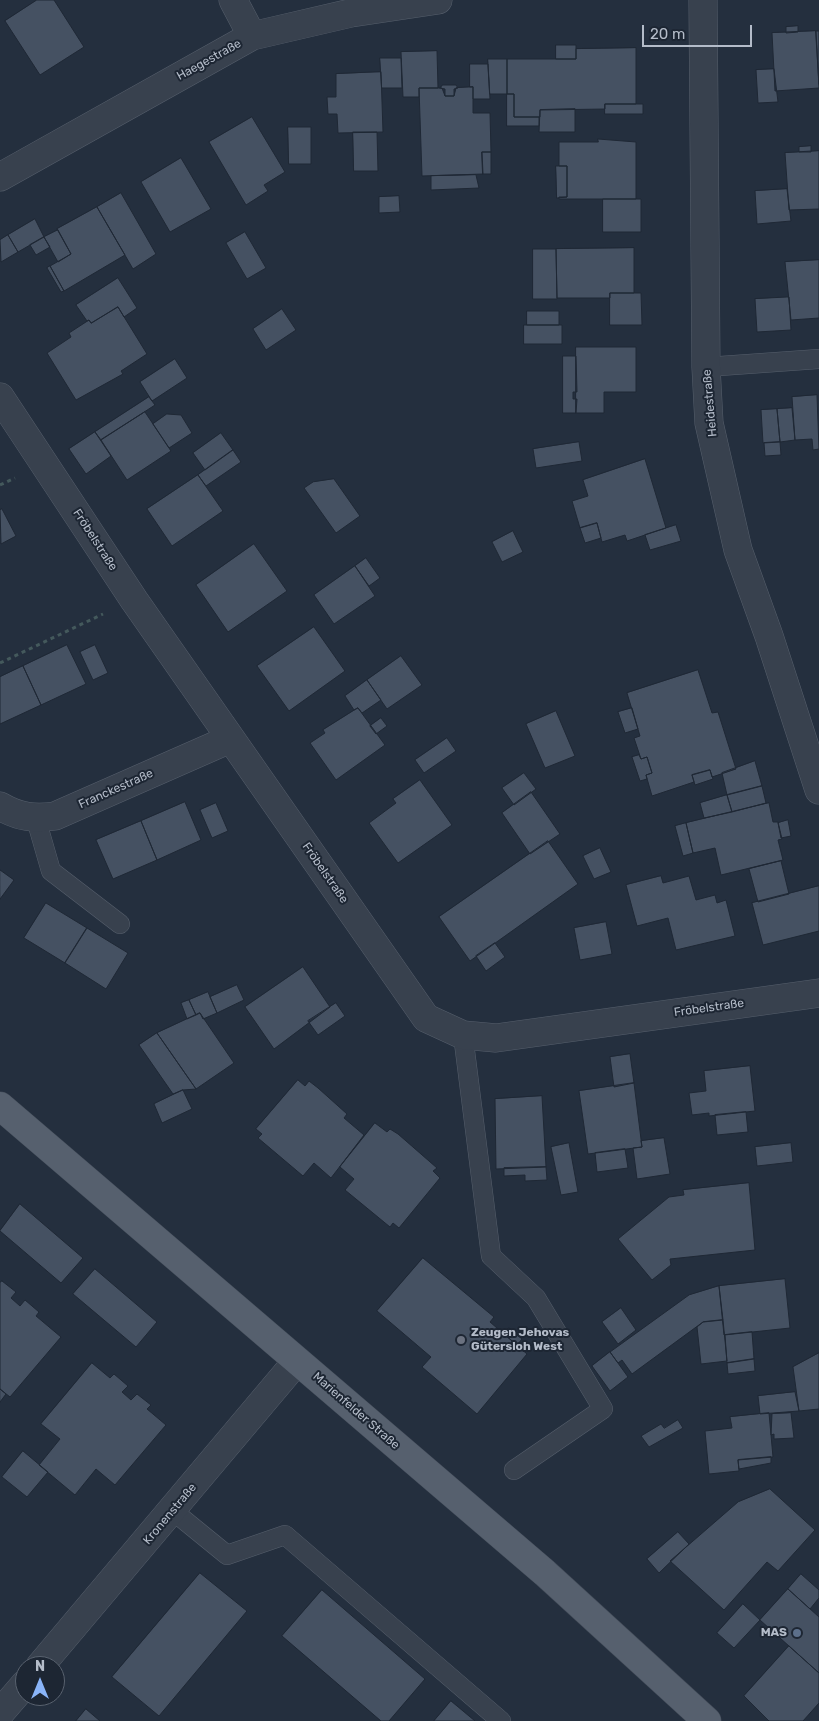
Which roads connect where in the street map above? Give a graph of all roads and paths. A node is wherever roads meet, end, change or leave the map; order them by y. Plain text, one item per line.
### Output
1 (232, 0) edge
2 (438, 0) edge
3 (703, 0) edge
4 (252, 36) junction
5 (0, 177) edge
6 (819, 359) edge
7 (706, 367) junction
8 (0, 397) edge
9 (134, 600) junction
10 (0, 663) edge
11 (230, 739) junction
12 (819, 790) edge
13 (0, 806) edge
14 (36, 819) junction
15 (120, 924) dead end
16 (819, 992) edge
17 (463, 1035) junction
18 (0, 1106) edge
19 (297, 1361) junction
20 (514, 1470) dead end
21 (173, 1511) junction
22 (49, 1656) edge
23 (15, 1696) edge
24 (0, 1713) edge
25 (501, 1721) edge
26 (707, 1721) edge

1 - 4 street
2 - 4 street, Haegestraße
3 - 7 street, Heidestraße
4 - 5 street, Haegestraße
6 - 7 lane
7 - 12 street, Heidestraße
8 - 9 street, Fröbelstraße
9 - 10 path
9 - 11 street, Fröbelstraße
11 - 14 street, Franckestraße
11 - 17 street, Fröbelstraße
13 - 14 street, Franckestraße
14 - 15 lane
16 - 17 street, Fröbelstraße
17 - 20 lane
18 - 19 main road, Marienfelder Straße
19 - 21 street, Kronenstraße
19 - 26 main road, Marienfelder Straße
21 - 22 street, Kronenstraße
21 - 25 lane
23 - 24 street

